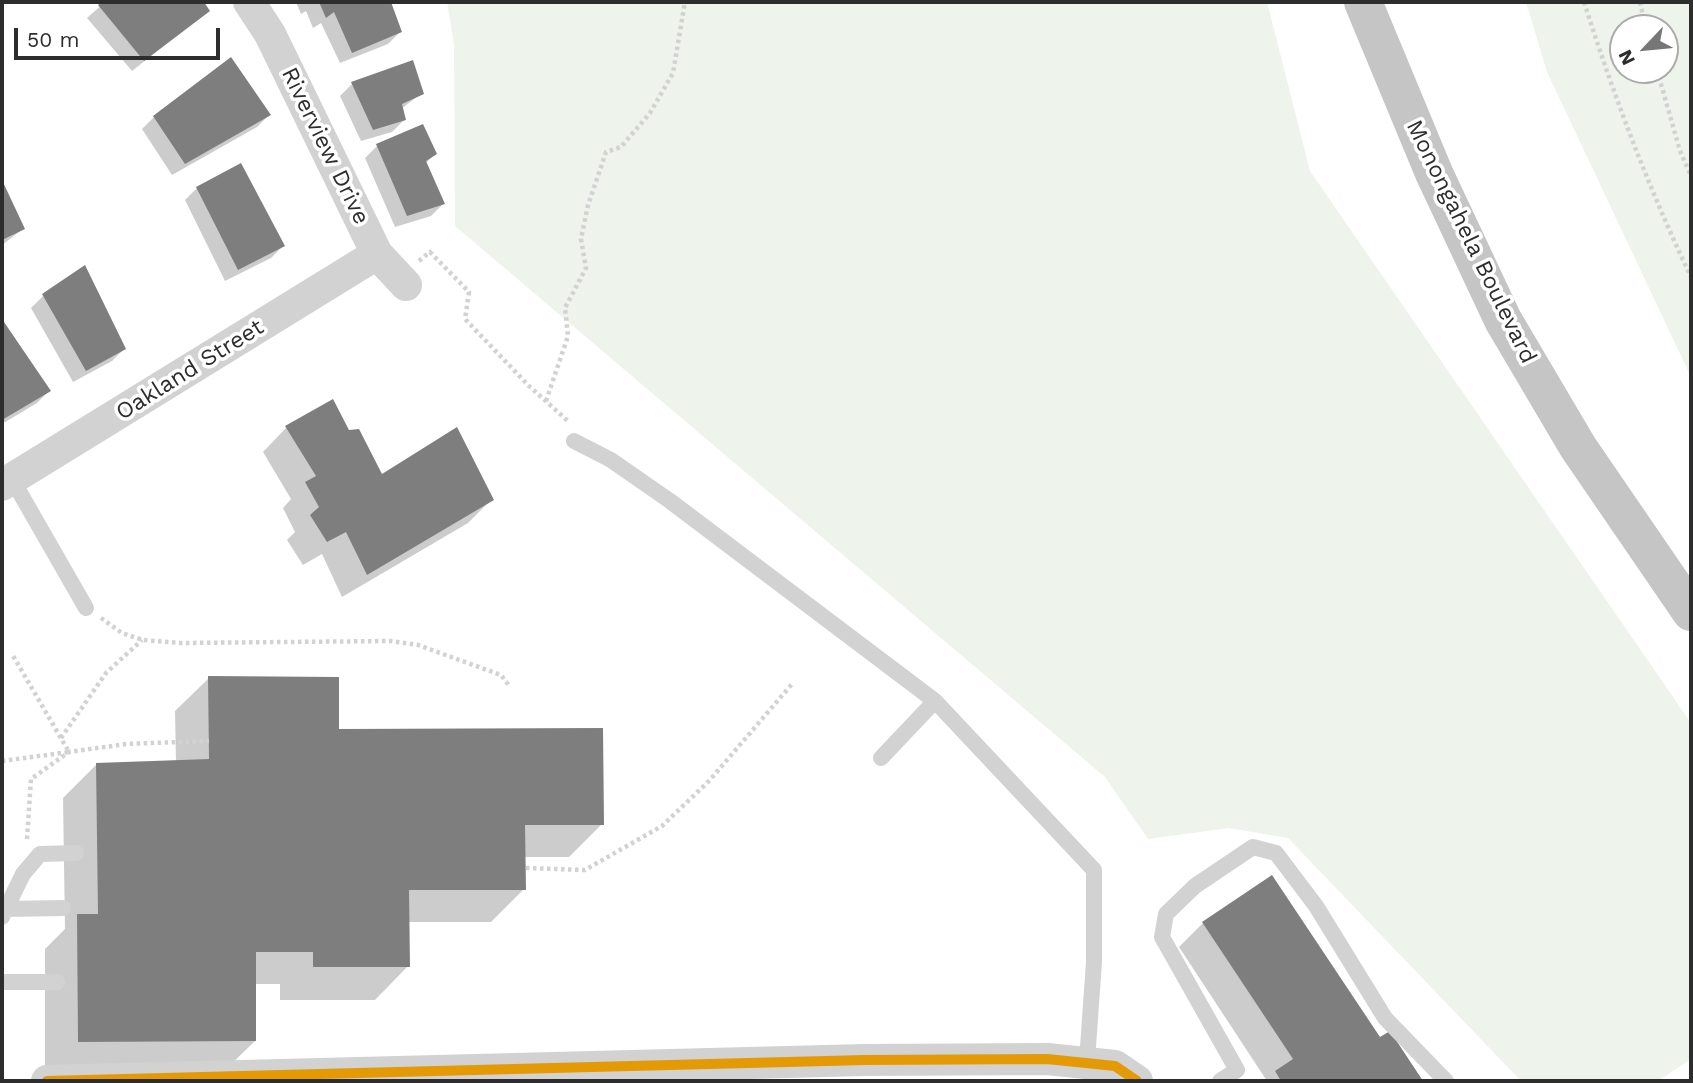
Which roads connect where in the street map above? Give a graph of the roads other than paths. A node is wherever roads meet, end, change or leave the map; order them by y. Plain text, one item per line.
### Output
1 (249, 2) edge
2 (1363, 2) edge
3 (377, 254) junction
4 (403, 281) road end
5 (574, 434) road end
6 (7, 482) edge
7 (86, 608) road end
8 (1691, 612) edge
9 (935, 701) junction
10 (881, 758) dead end
11 (76, 853) dead end
12 (62, 908) dead end
13 (3, 913) edge
14 (2, 982) edge
15 (57, 982) dead end
16 (1087, 1061) junction
17 (1238, 1076) edge
18 (47, 1081) edge
19 (1138, 1081) edge
20 (1220, 1081) edge
21 (1446, 1081) edge

1 - 3 street, Riverview Drive
2 - 8 main road, Monongahela Boulevard
3 - 4 street, Riverview Drive
3 - 6 street, Oakland Street
5 - 9 lane
6 - 7 lane
9 - 10 lane
9 - 16 lane
11 - 13 lane
12 - 13 lane
14 - 15 lane
16 - 18 street
16 - 19 street
17 - 20 lane
17 - 21 lane

